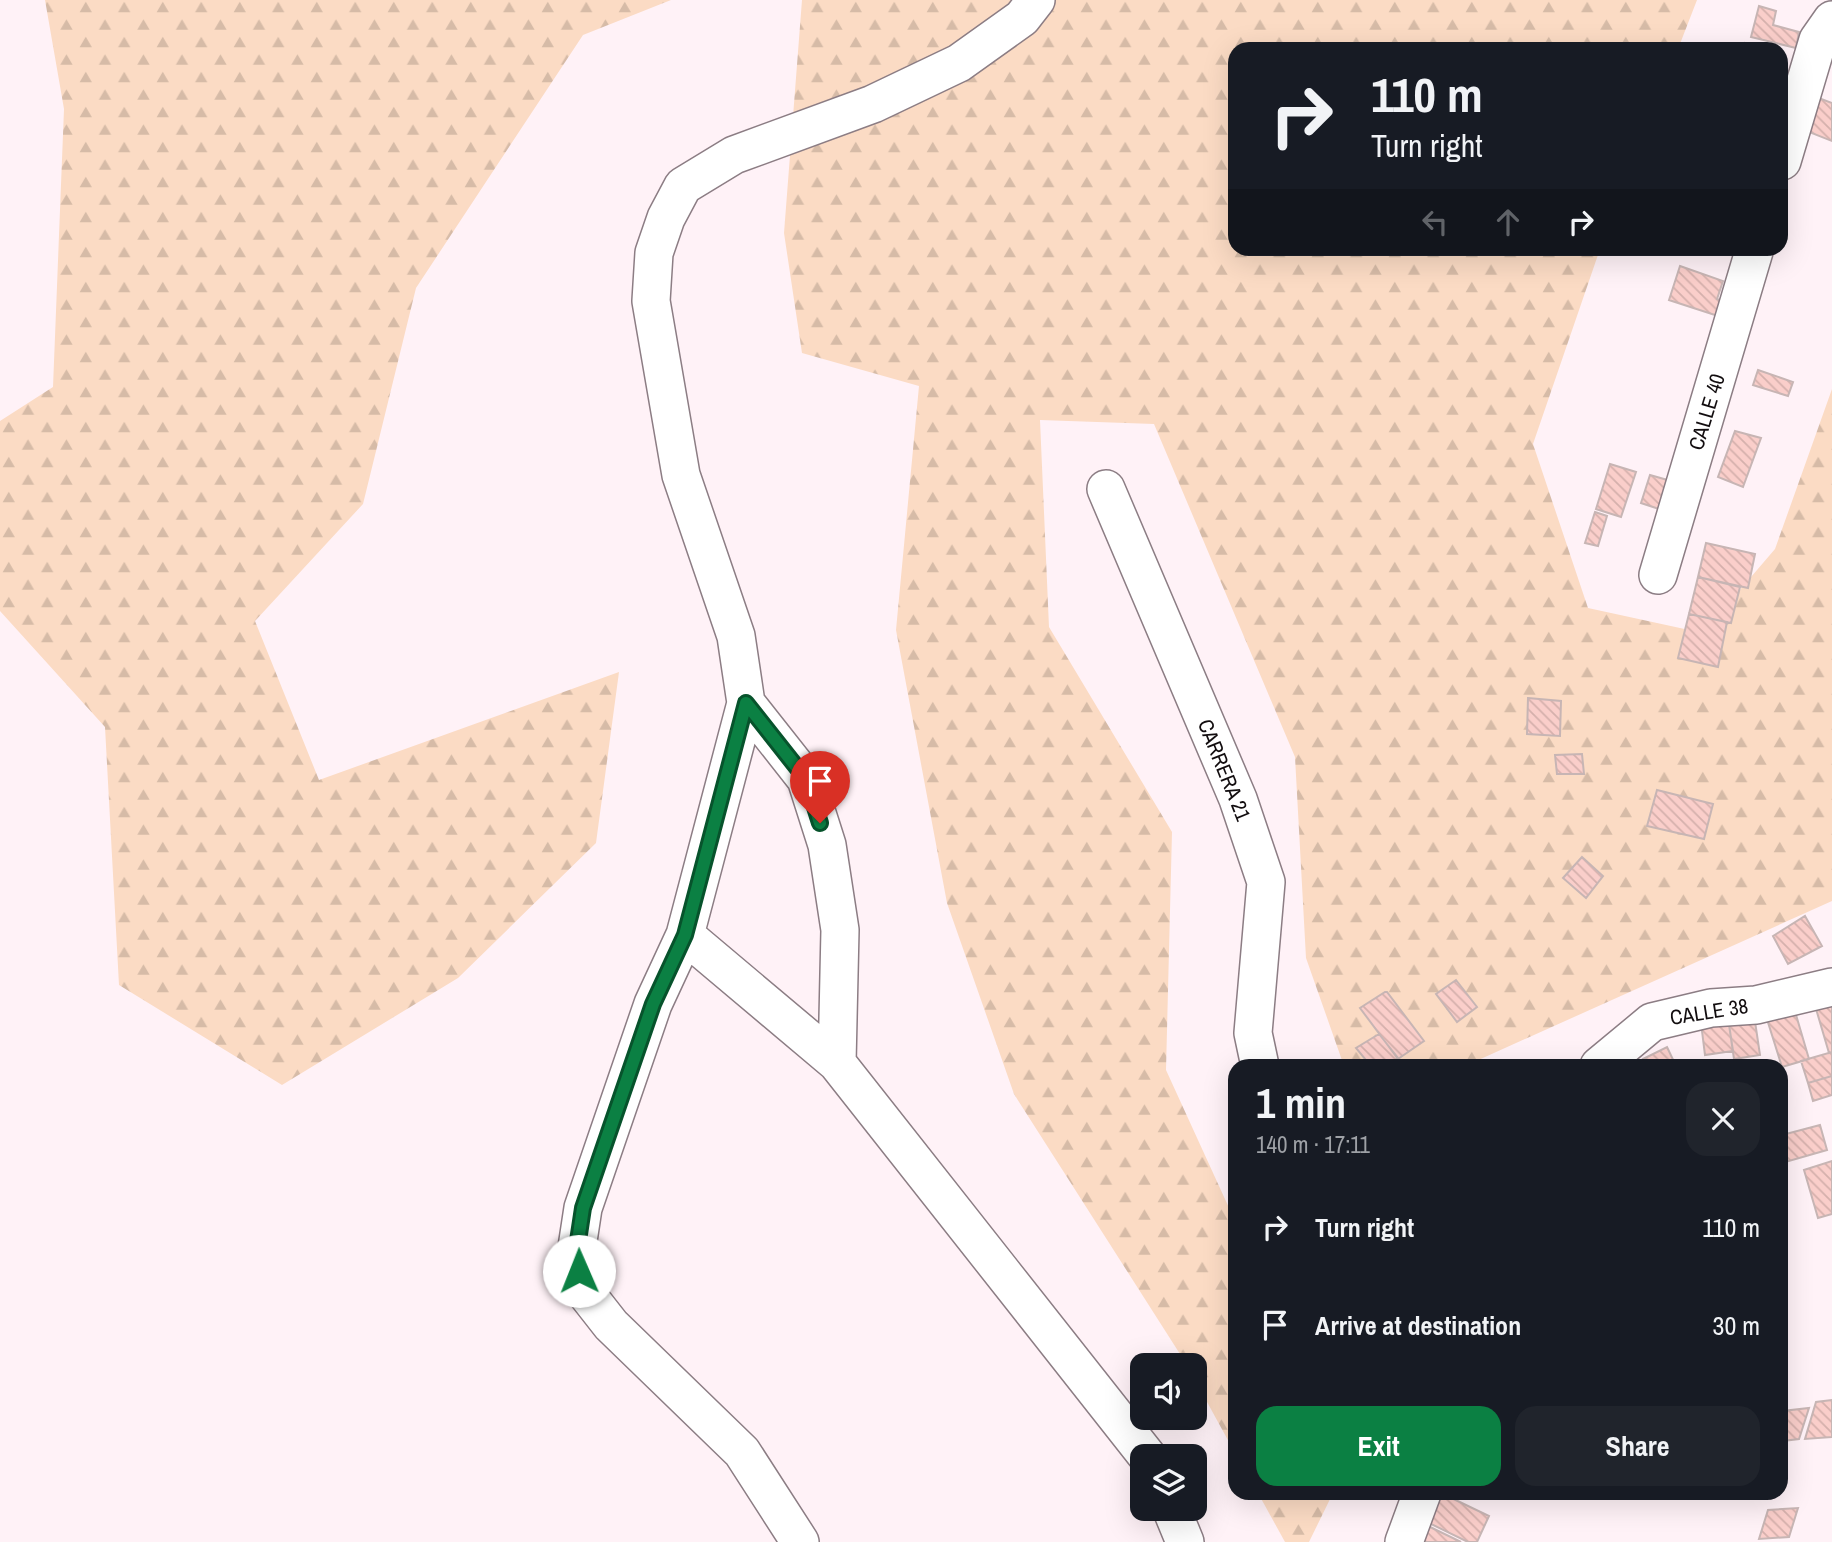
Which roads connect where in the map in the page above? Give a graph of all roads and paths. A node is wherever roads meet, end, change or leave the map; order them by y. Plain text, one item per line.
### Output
1 (1036, 0) edge
2 (1832, 20) edge
3 (1788, 141) edge
4 (1753, 256) edge
5 (1106, 489) dead end
6 (1658, 575) dead end
7 (746, 703) junction
8 (685, 935) junction
9 (1832, 986) edge
10 (1259, 1059) edge
11 (1607, 1059) edge
12 (837, 1063) junction
13 (1138, 1444) edge
14 (1419, 1500) edge
15 (1176, 1521) edge
16 (800, 1542) edge
17 (1185, 1542) edge
18 (1404, 1542) edge

1 - 7 street
2 - 3 street
4 - 6 street, CALLE 40
5 - 10 street, CARRERA 21
7 - 8 street
7 - 12 street
8 - 12 street
8 - 16 street
9 - 11 street, CALLE 38
12 - 13 street
14 - 18 street
15 - 17 street

